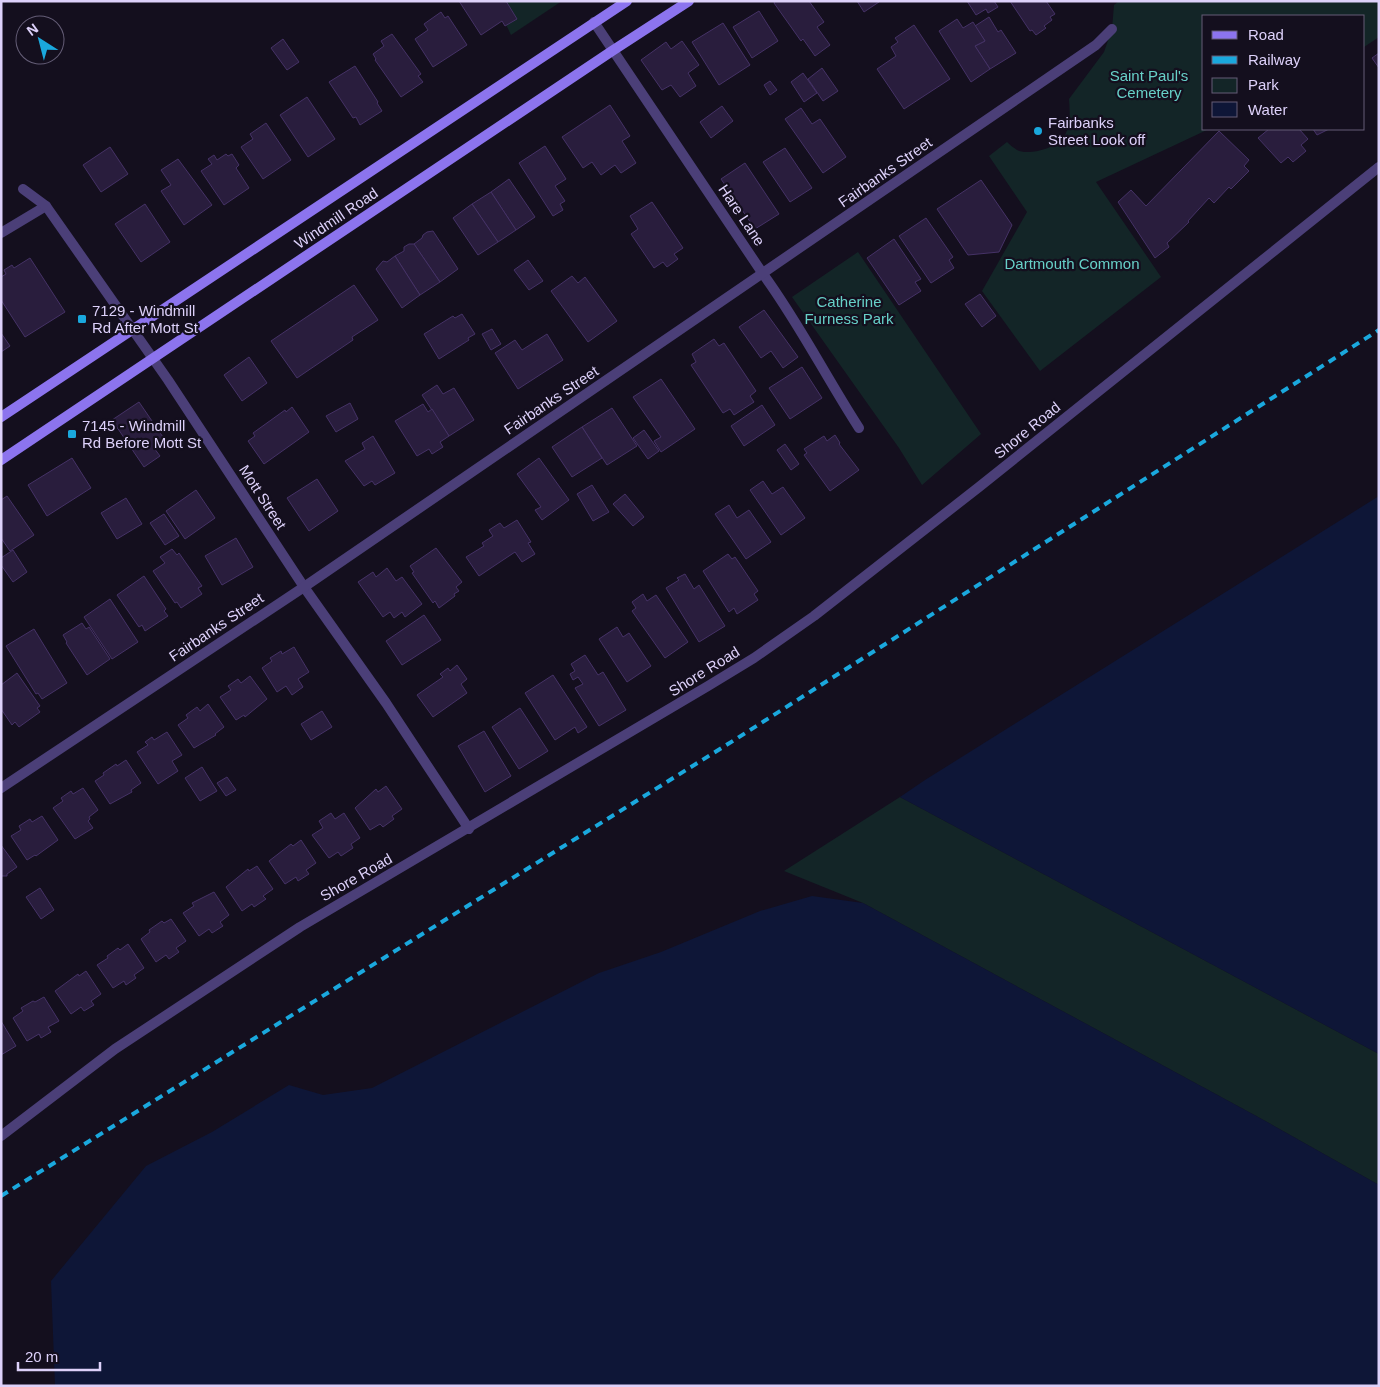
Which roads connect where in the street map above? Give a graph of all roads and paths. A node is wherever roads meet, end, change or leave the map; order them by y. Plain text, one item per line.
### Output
1 (627, 1) edge
2 (689, 1) edge
3 (594, 22) junction
4 (1112, 29) dead end
5 (612, 51) junction
6 (1379, 167) edge
7 (22, 189) dead end
8 (46, 206) junction
9 (1, 233) edge
10 (763, 274) junction
11 (132, 328) junction
12 (153, 358) junction
13 (1, 417) edge
14 (859, 428) dead end
15 (1, 460) edge
16 (304, 587) junction
17 (1, 788) edge
18 (469, 829) junction
19 (1, 1136) edge

1 - 3 main road, Windmill Road
2 - 5 main road, Windmill Road
3 - 5 street, Hare Lane
3 - 11 main road, Windmill Road
4 - 10 street, Fairbanks Street
5 - 10 street, Hare Lane
5 - 12 main road, Windmill Road
6 - 18 street, Shore Road
7 - 8 street, Mott Street
8 - 9 street
8 - 11 street, Mott Street
10 - 14 street, Hare Lane
10 - 16 street, Fairbanks Street
11 - 12 street, Mott Street
11 - 13 main road, Windmill Road
12 - 15 main road, Windmill Road
12 - 16 street, Mott Street
16 - 17 street, Fairbanks Street
16 - 18 street, Mott Street
18 - 19 street, Shore Road

